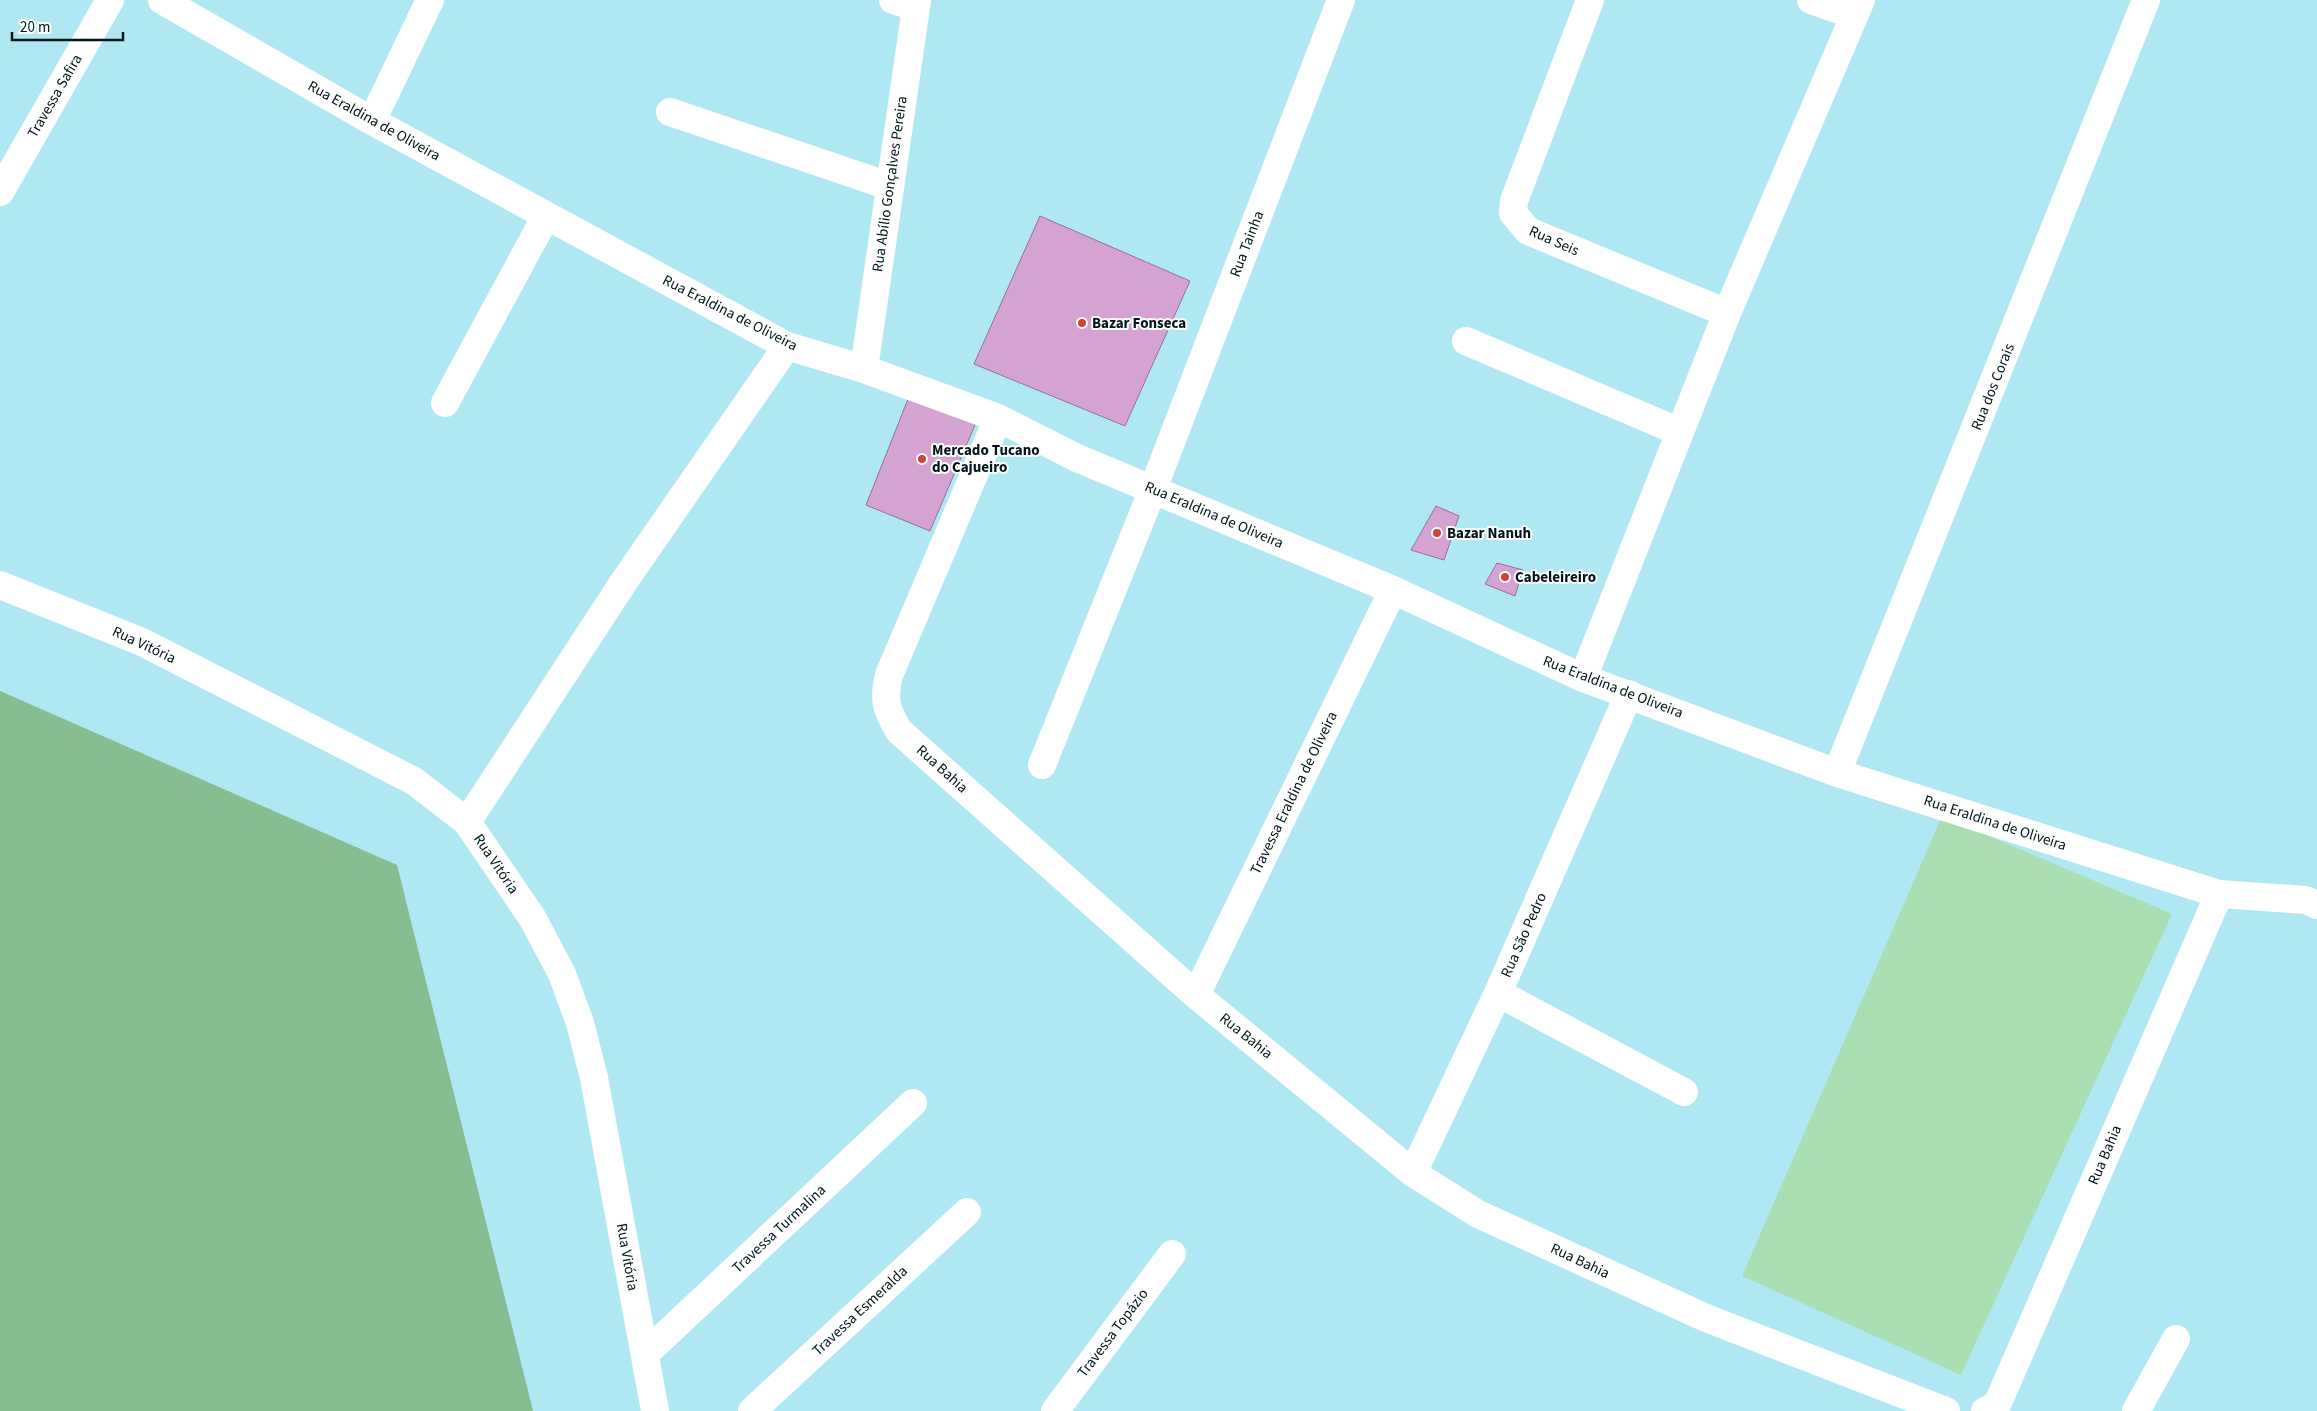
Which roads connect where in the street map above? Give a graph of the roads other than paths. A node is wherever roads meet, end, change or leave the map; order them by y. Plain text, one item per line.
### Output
1 (110, 0) edge
2 (162, 0) edge
3 (430, 0) edge
4 (1341, 0) edge
5 (1590, 0) edge
6 (1811, 0) edge
7 (2146, 0) edge
8 (909, 2) edge
9 (1858, 8) edge
10 (670, 112) dead end
11 (372, 121) junction
12 (889, 186) junction
13 (0, 192) edge
14 (546, 216) junction
15 (1727, 313) junction
16 (1466, 341) dead end
17 (787, 346) junction
18 (864, 369) junction
19 (445, 403) dead end
20 (998, 418) junction
21 (1680, 432) junction
22 (1153, 489) junction
23 (0, 585) edge
24 (1392, 590) junction
25 (1583, 678) junction
26 (1629, 694) junction
27 (1042, 765) dead end
28 (1837, 773) junction
29 (467, 822) junction
30 (2219, 894) junction
31 (2317, 905) edge
32 (1498, 993) junction
33 (1196, 995) junction
34 (1684, 1092) dead end
35 (913, 1103) dead end
36 (1413, 1174) junction
37 (967, 1212) dead end
38 (1172, 1254) dead end
39 (2176, 1339) dead end
40 (645, 1354) junction
41 (655, 1411) edge
42 (752, 1411) edge
43 (1055, 1411) edge
44 (1946, 1411) edge
45 (1985, 1411) edge
46 (2136, 1411) edge

1 - 13 street, Travessa Safira
2 - 11 street, Rua Eraldina de Oliveira
3 - 11 street
4 - 22 street, Rua Tainha
5 - 15 street, Rua Seis
6 - 9 street
7 - 28 street, Rua dos Corais
8 - 12 street, Rua Abílio Gonçalves Pereira
9 - 15 street
10 - 12 street
11 - 14 street, Rua Eraldina de Oliveira
12 - 18 street, Rua Abílio Gonçalves Pereira
14 - 17 street, Rua Eraldina de Oliveira
14 - 19 street
15 - 21 street
16 - 21 street
17 - 18 street, Rua Eraldina de Oliveira
17 - 29 street
18 - 20 street, Rua Eraldina de Oliveira
20 - 22 street, Rua Eraldina de Oliveira
20 - 33 street, Rua Bahia
21 - 25 street
22 - 24 street, Rua Eraldina de Oliveira
22 - 27 street, Rua Tainha
23 - 29 street, Rua Vitória
24 - 25 street, Rua Eraldina de Oliveira
24 - 33 street, Travessa Eraldina de Oliveira
25 - 26 street, Rua Eraldina de Oliveira
26 - 28 street, Rua Eraldina de Oliveira
26 - 32 street, Rua São Pedro
28 - 30 street, Rua Eraldina de Oliveira
29 - 40 street, Rua Vitória
30 - 31 street, Rua Eraldina de Oliveira
30 - 45 street, Rua Bahia
32 - 34 street
32 - 36 street, Rua São Pedro
33 - 36 street, Rua Bahia
35 - 40 street, Travessa Turmalina
36 - 44 street, Rua Bahia
37 - 42 street, Travessa Esmeralda
38 - 43 street, Travessa Topázio
39 - 46 street
40 - 41 street, Rua Vitória

